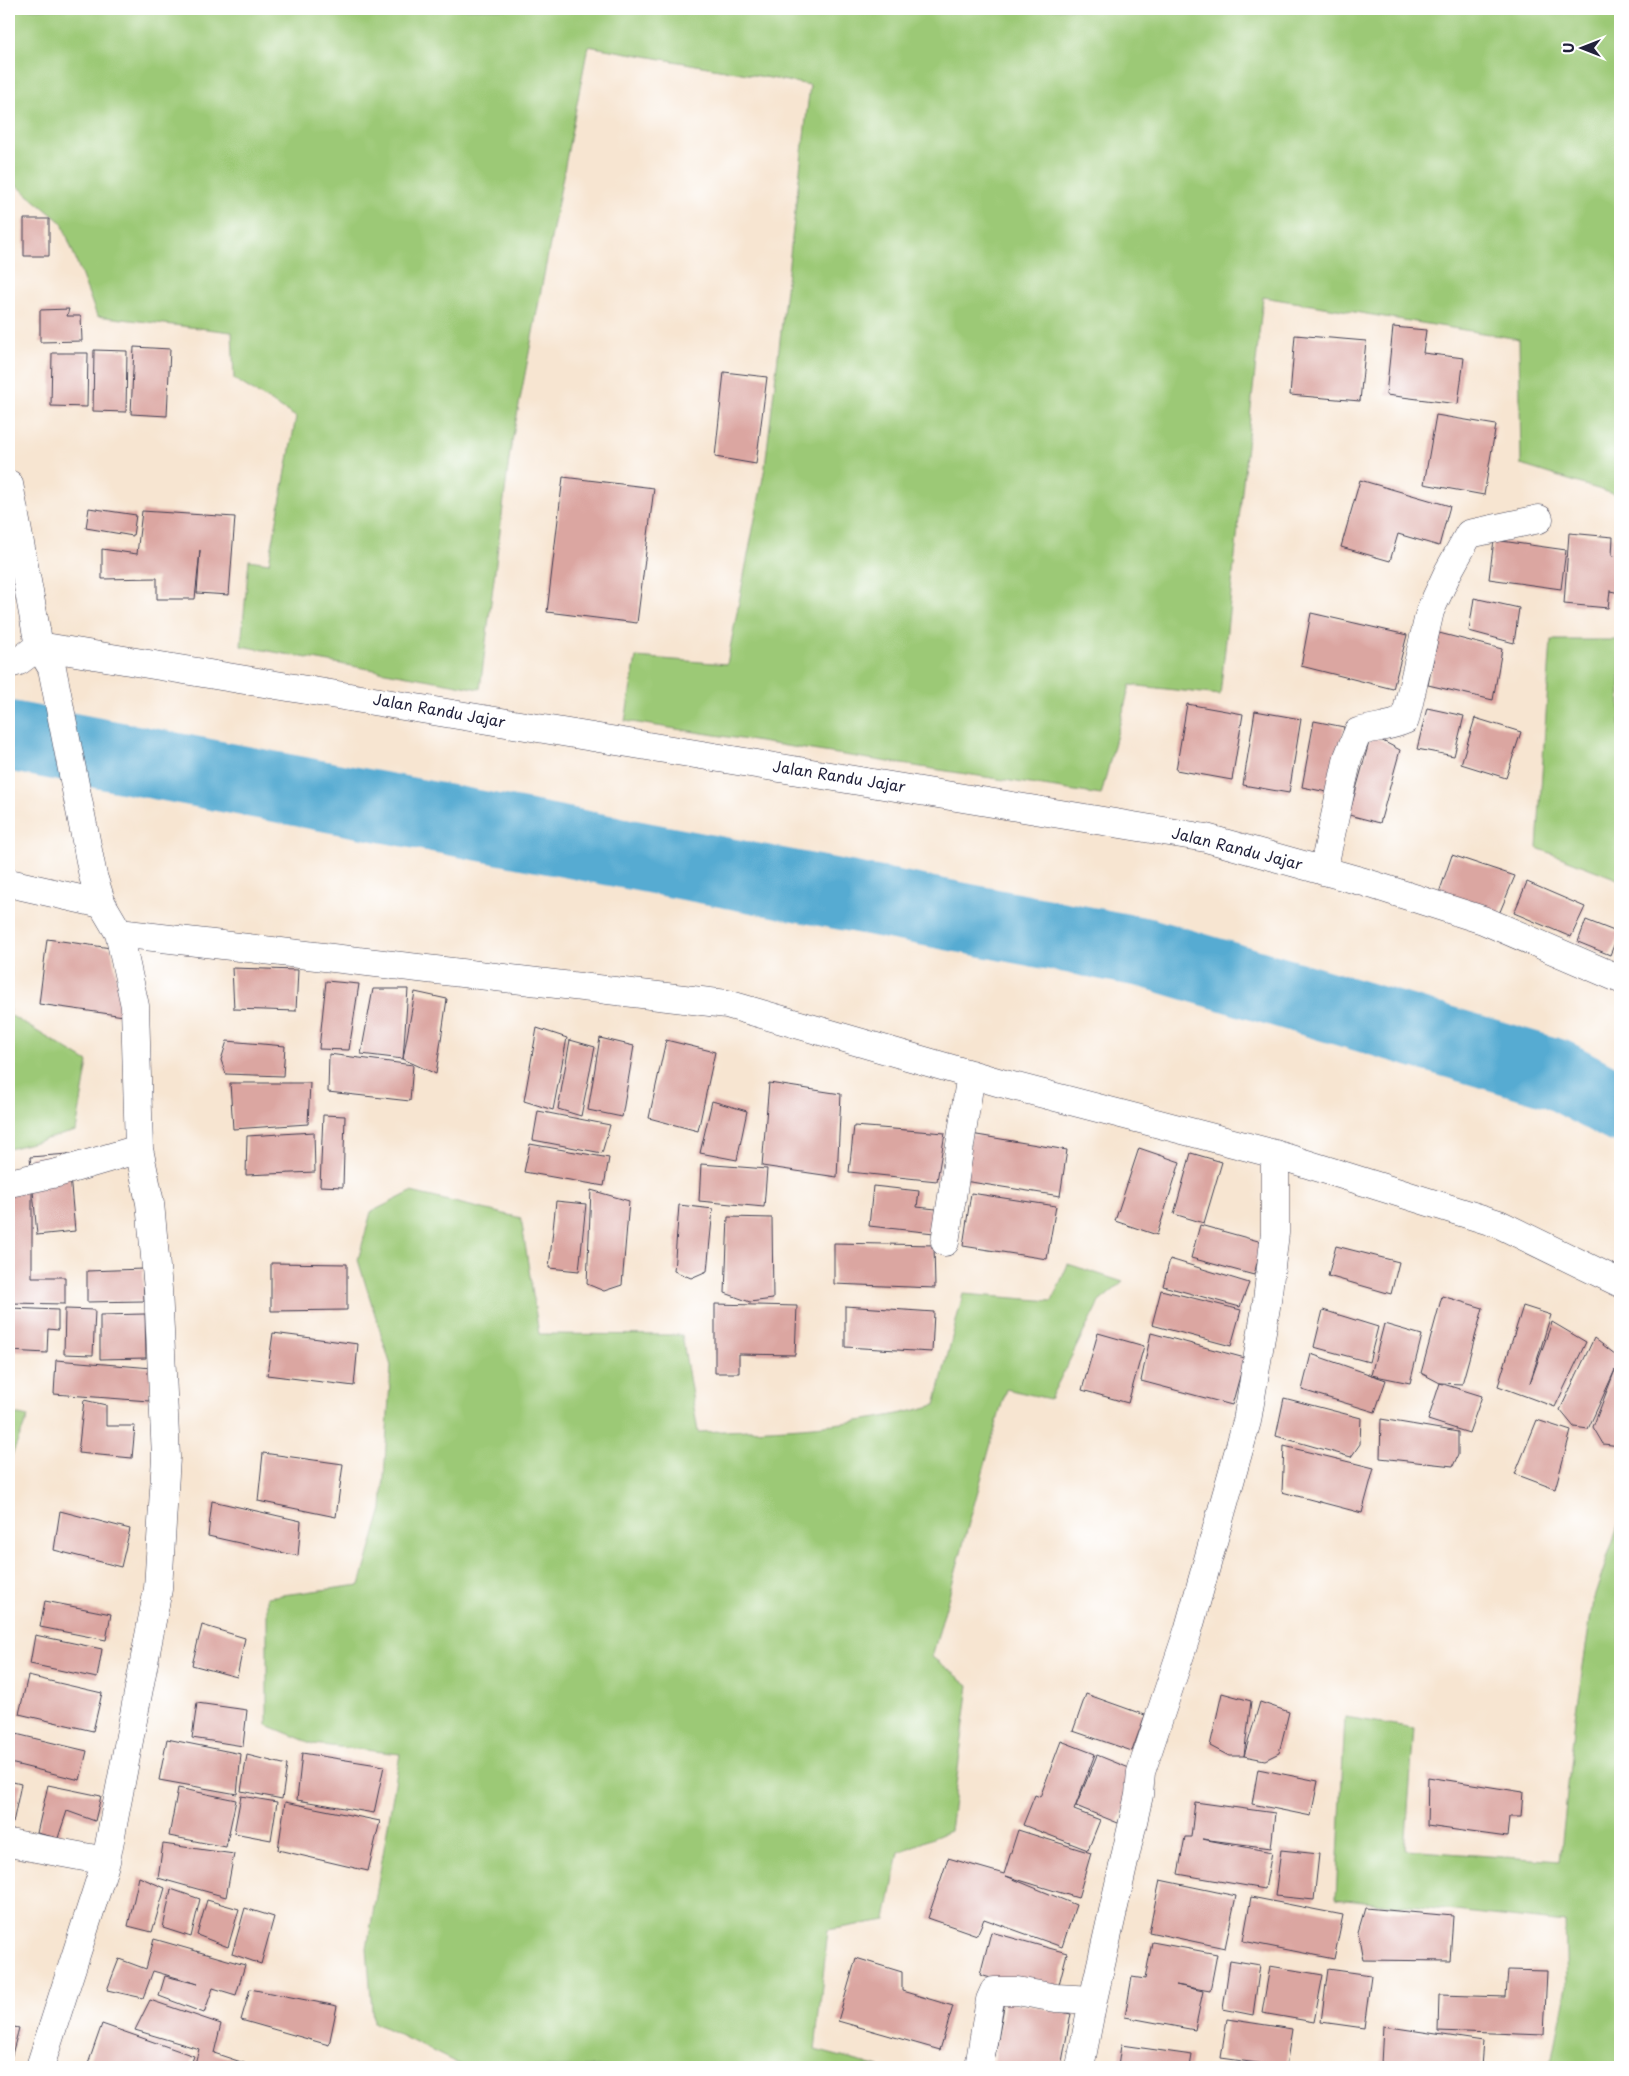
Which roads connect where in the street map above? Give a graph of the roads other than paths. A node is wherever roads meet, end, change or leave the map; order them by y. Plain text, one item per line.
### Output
1 (9, 484) edge
2 (1539, 519) dead end
3 (46, 657) junction
4 (9, 664) edge
5 (1325, 863) junction
6 (9, 884) edge
7 (102, 904) junction
8 (119, 933) junction
9 (1620, 979) edge
10 (971, 1074) junction
11 (139, 1149) junction
12 (1275, 1154) junction
13 (9, 1183) edge
14 (945, 1242) dead end
15 (1620, 1283) edge
16 (9, 1843) edge
17 (106, 1861) junction
18 (1093, 2000) junction
19 (40, 2067) edge
20 (979, 2067) edge
21 (1080, 2067) edge

1 - 3 street
2 - 5 street
3 - 4 street
3 - 5 street, Jalan Randu Jajar
3 - 7 street
5 - 9 street, Jalan Randu Jajar
6 - 7 street
7 - 8 street
8 - 10 street
8 - 11 street
10 - 12 street
10 - 14 street
11 - 13 street
11 - 17 street
12 - 15 street
12 - 18 street
16 - 17 street
17 - 19 street
18 - 20 street
18 - 21 street

